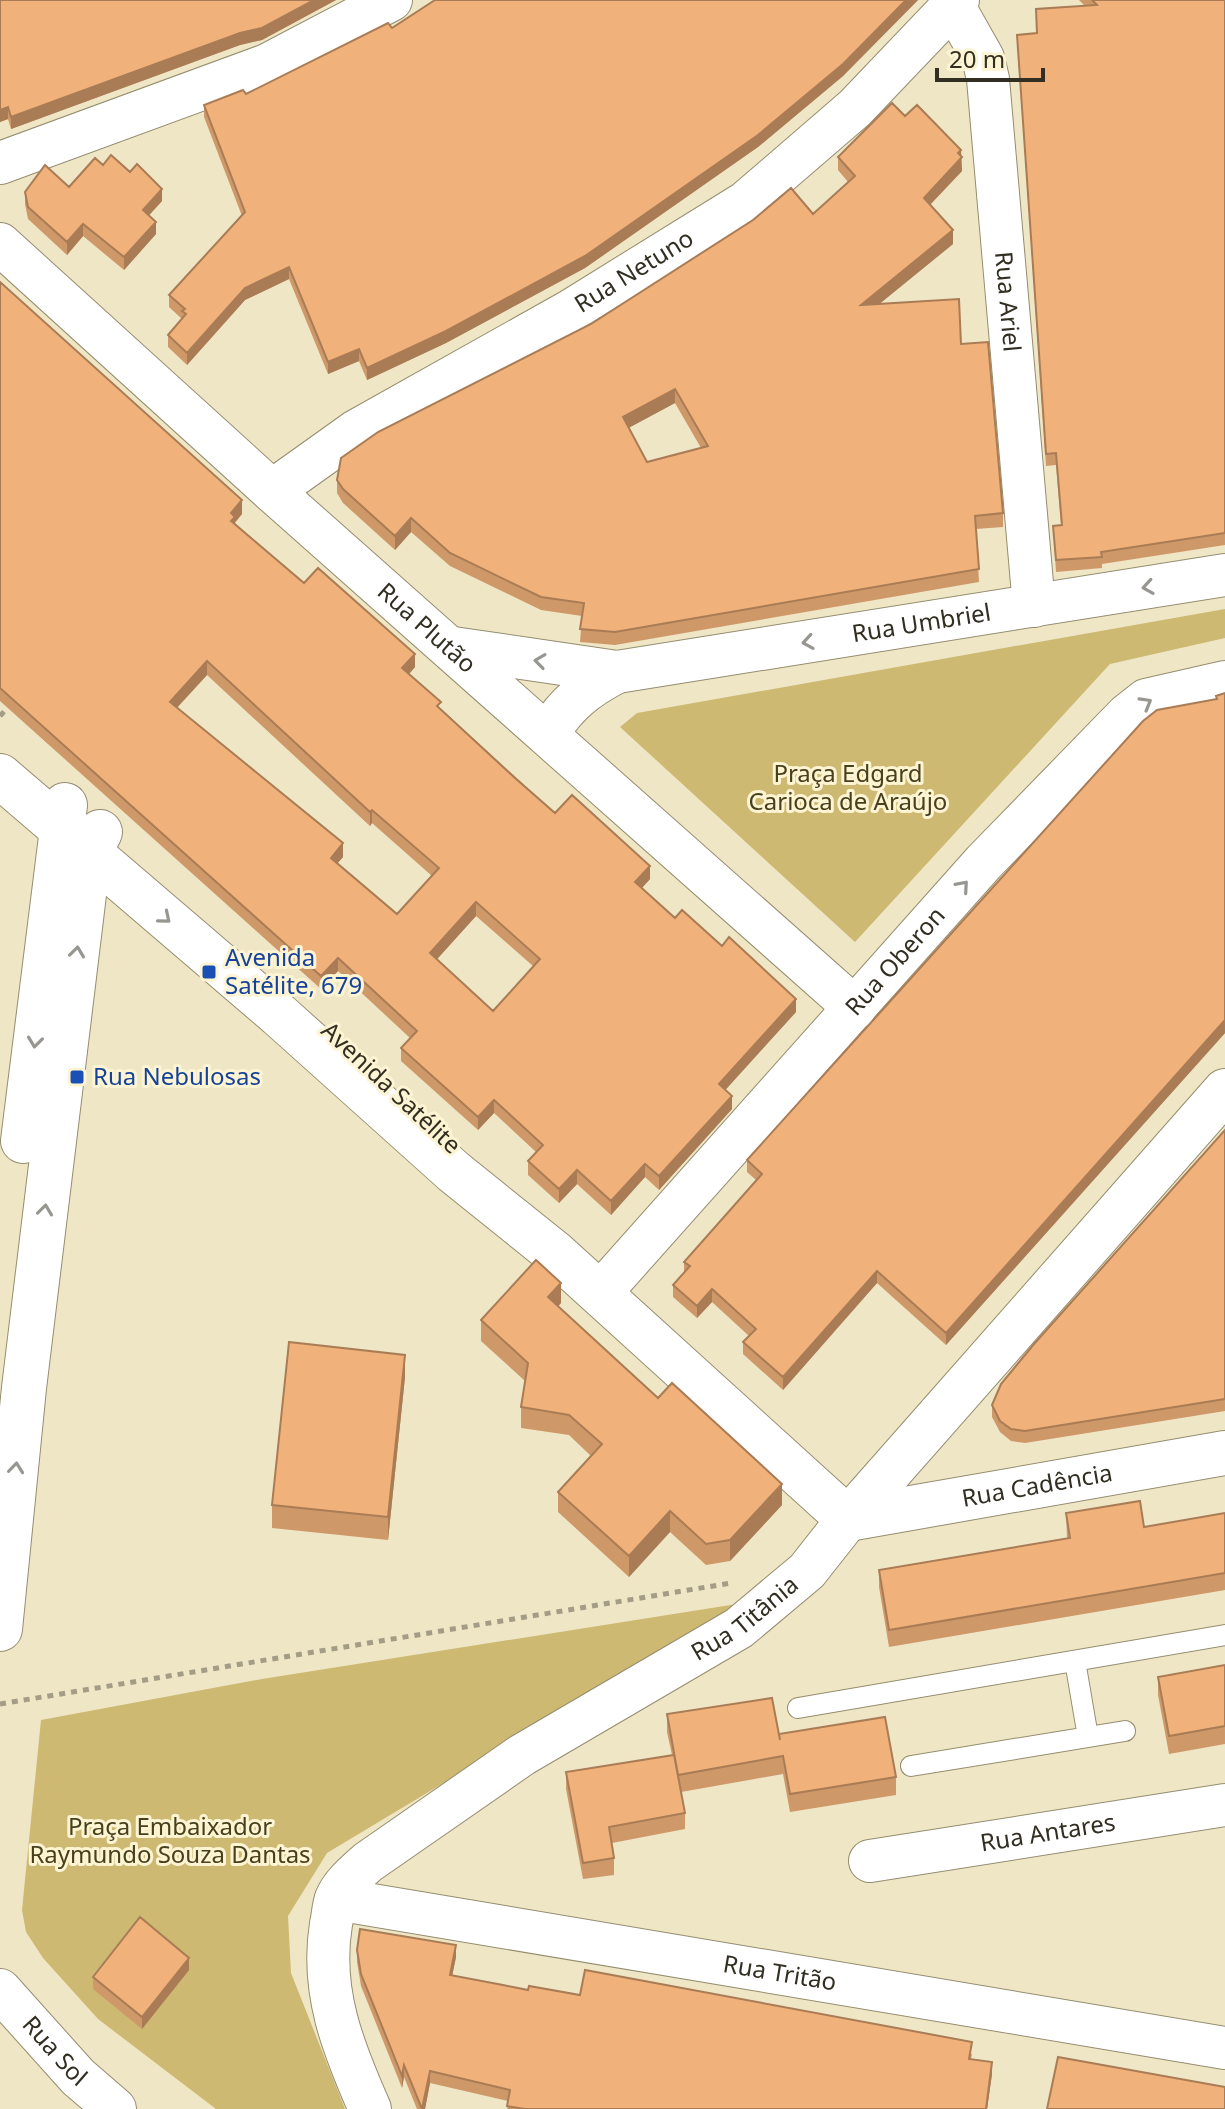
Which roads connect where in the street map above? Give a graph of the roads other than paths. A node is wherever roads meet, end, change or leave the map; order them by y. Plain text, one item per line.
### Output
1 (391, 0) edge
2 (955, 2) edge
3 (0, 163) edge
4 (0, 244) edge
5 (272, 491) junction
6 (1225, 575) edge
7 (1034, 606) junction
8 (453, 648) junction
9 (617, 672) junction
10 (1225, 682) edge
11 (5, 723) edge
12 (548, 733) junction
13 (0, 776) edge
14 (79, 827) junction
15 (855, 1008) junction
16 (1225, 1091) edge
17 (600, 1293) junction
18 (0, 1340) edge
19 (1225, 1453) edge
20 (848, 1519) junction
21 (0, 1629) edge
22 (1225, 1635) edge
23 (1075, 1661) junction
24 (798, 1708) dead end
25 (1125, 1731) dead end
26 (1088, 1737) junction
27 (911, 1766) dead end
28 (1225, 1805) edge
29 (870, 1861) dead end
30 (336, 1899) junction
31 (0, 1990) edge
32 (1225, 2048) edge
33 (115, 2109) edge
34 (370, 2109) edge

1 - 3 street
2 - 5 street, Rua Netuno
2 - 7 street, Rua Ariel
4 - 5 street, Rua Plutão
5 - 8 street, Rua Plutão
6 -> 7 street, Rua Umbriel
7 -> 9 street, Rua Umbriel
9 -> 8 street, Rua Umbriel
8 - 12 street, Rua Plutão
9 - 12 street, Rua Umbriel
15 -> 10 street, Rua Oberon
11 - 14 main road, Avenida Satélite
12 - 15 street, Rua Plutão
13 - 14 main road, Avenida Satélite
14 - 17 main road, Avenida Satélite
14 -> 18 main road
21 -> 14 main road
15 - 17 street, Rua Oberon
16 - 20 main road, Rua Titânia
17 - 20 main road, Avenida Satélite
19 - 20 main road, Rua Cadência
20 - 30 street, Rua Titânia
22 - 23 lane
23 - 24 lane
23 - 26 lane
25 - 26 lane
26 - 27 lane
28 - 29 street, Rua Antares
30 - 32 street, Rua Tritão
30 - 34 street
31 - 33 street, Rua Sol

